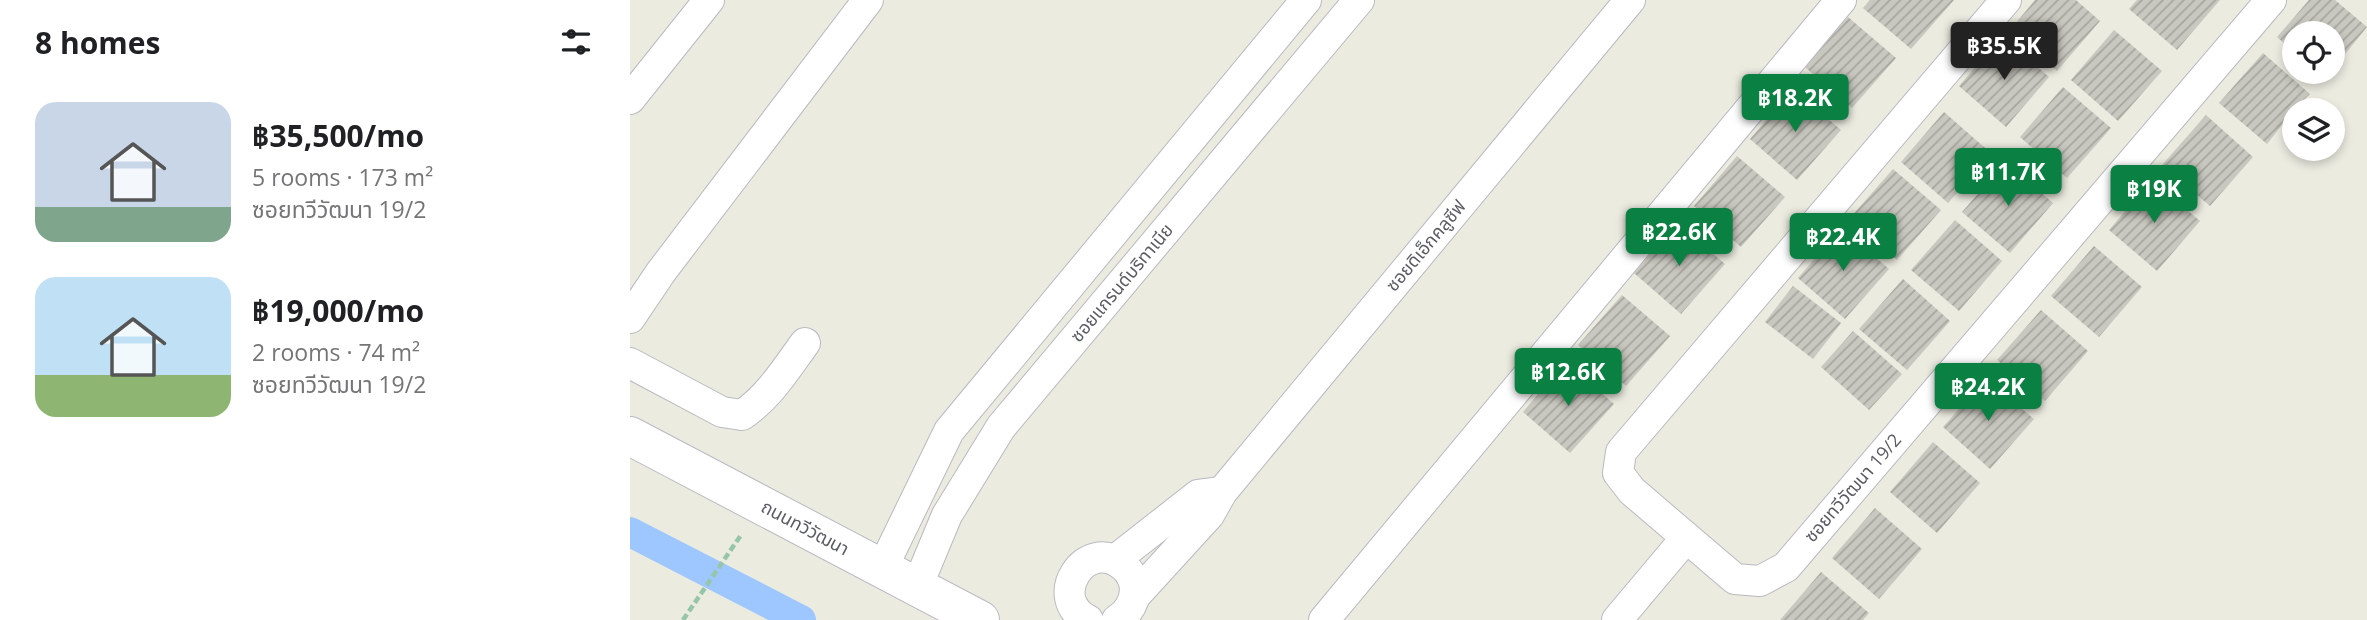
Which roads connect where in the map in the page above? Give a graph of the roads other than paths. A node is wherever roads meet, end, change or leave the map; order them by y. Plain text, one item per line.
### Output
1 (709, 0) edge
2 (868, 0) edge
3 (1306, 0) edge
4 (1359, 0) edge
5 (1630, 0) edge
6 (1841, 0) edge
7 (2006, 0) edge
8 (2271, 0) edge
9 (630, 99) edge
10 (630, 318) edge
11 (805, 343) dead end
12 (630, 363) edge
13 (630, 436) edge
14 (1222, 492) junction
15 (1686, 538) junction
16 (1115, 560) junction
17 (883, 569) junction
18 (917, 587) junction
19 (1135, 596) junction
20 (1073, 614) edge
21 (981, 620) edge
22 (1116, 620) edge
23 (1324, 620) edge
24 (1618, 620) edge

1 - 9 street
2 - 10 street
3 - 17 street
4 - 18 street, ซอยแกรนด์บริทาเนีย
5 - 14 street, ซอยดิเอ็กคลูซีฟ
6 - 23 street
7 - 15 street, ซอยทวีวัฒนา 19/2
8 - 15 street, ซอยทวีวัฒนา 19/2
11 - 12 street
13 - 17 main road, ถนนทวีวัฒนา
14 - 16 street
14 - 19 street, ซอยดิเอ็กคลูซีฟ
15 - 24 street
16 - 19 street
16 - 20 street
17 - 18 main road, ถนนทวีวัฒนา
18 - 21 main road, ถนนทวีวัฒนา
19 - 22 street, ซอยดิเอ็กคลูซีฟ

